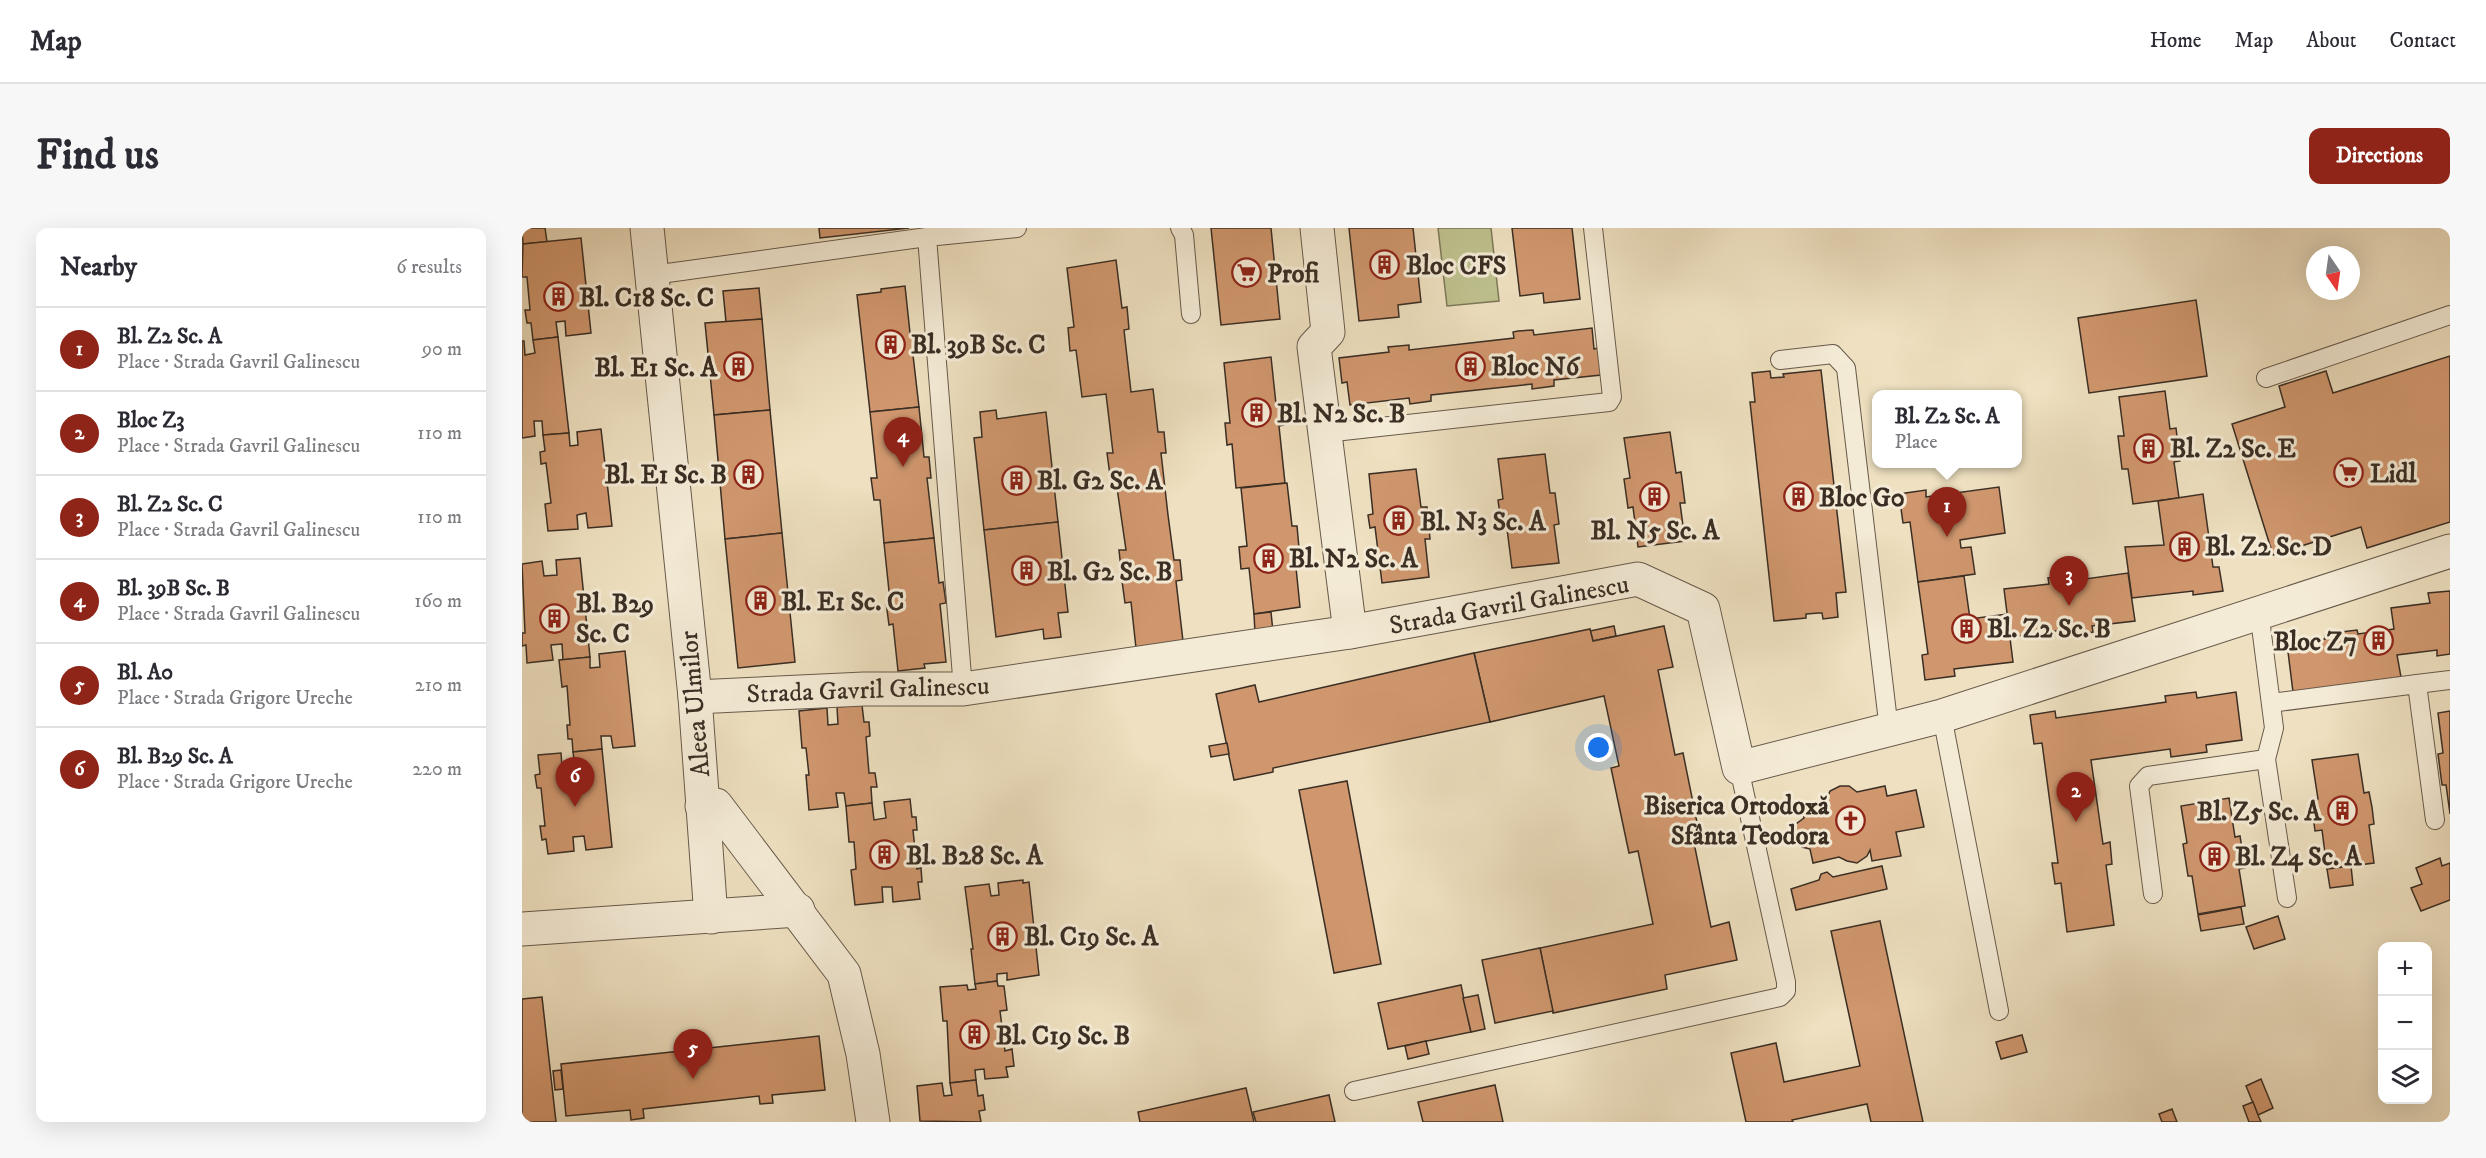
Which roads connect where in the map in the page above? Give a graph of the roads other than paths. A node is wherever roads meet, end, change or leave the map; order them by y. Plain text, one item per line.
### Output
1 (647, 228) edge
2 (1017, 228) edge
3 (1180, 228) edge
4 (1317, 228) edge
5 (1593, 228) edge
6 (927, 237) junction
7 (653, 275) junction
8 (1191, 314) dead end
9 (2450, 315) edge
10 (1780, 360) dead end
11 (2266, 378) dead end
12 (1326, 433) junction
13 (2450, 551) edge
14 (2259, 611) junction
15 (1350, 632) junction
16 (2450, 680) edge
17 (2417, 684) junction
18 (963, 689) junction
19 (695, 698) junction
20 (2271, 703) junction
21 (1942, 716) junction
22 (1889, 730) junction
23 (2266, 759) junction
24 (1739, 768) junction
25 (702, 806) junction
26 (2435, 820) dead end
27 (2152, 894) dead end
28 (2287, 898) dead end
29 (798, 910) junction
30 (711, 917) junction
31 (522, 929) edge
32 (1999, 1011) dead end
33 (1354, 1091) dead end
34 (873, 1122) edge

1 - 7 street, Aleea Ulmilor
2 - 6 lane
3 - 8 lane
4 - 12 street
5 - 12 lane
6 - 7 lane
6 - 18 lane
7 - 19 street, Aleea Ulmilor
9 - 11 lane
10 - 22 lane
12 - 15 street
13 - 14 street
14 - 20 lane
14 - 21 street
15 - 18 street, Strada Gavril Galinescu
15 - 24 street, Strada Gavril Galinescu
16 - 17 lane
17 - 20 lane
17 - 26 lane
18 - 19 street, Strada Gavril Galinescu
19 - 25 street, Aleea Ulmilor
20 - 23 lane
21 - 22 street
21 - 32 lane
22 - 24 street
23 - 27 lane
23 - 28 lane
24 - 33 lane
25 - 29 street, Aleea Ulmilor
25 - 30 street
29 - 30 street
29 - 34 street, Aleea Ulmilor
30 - 31 street

